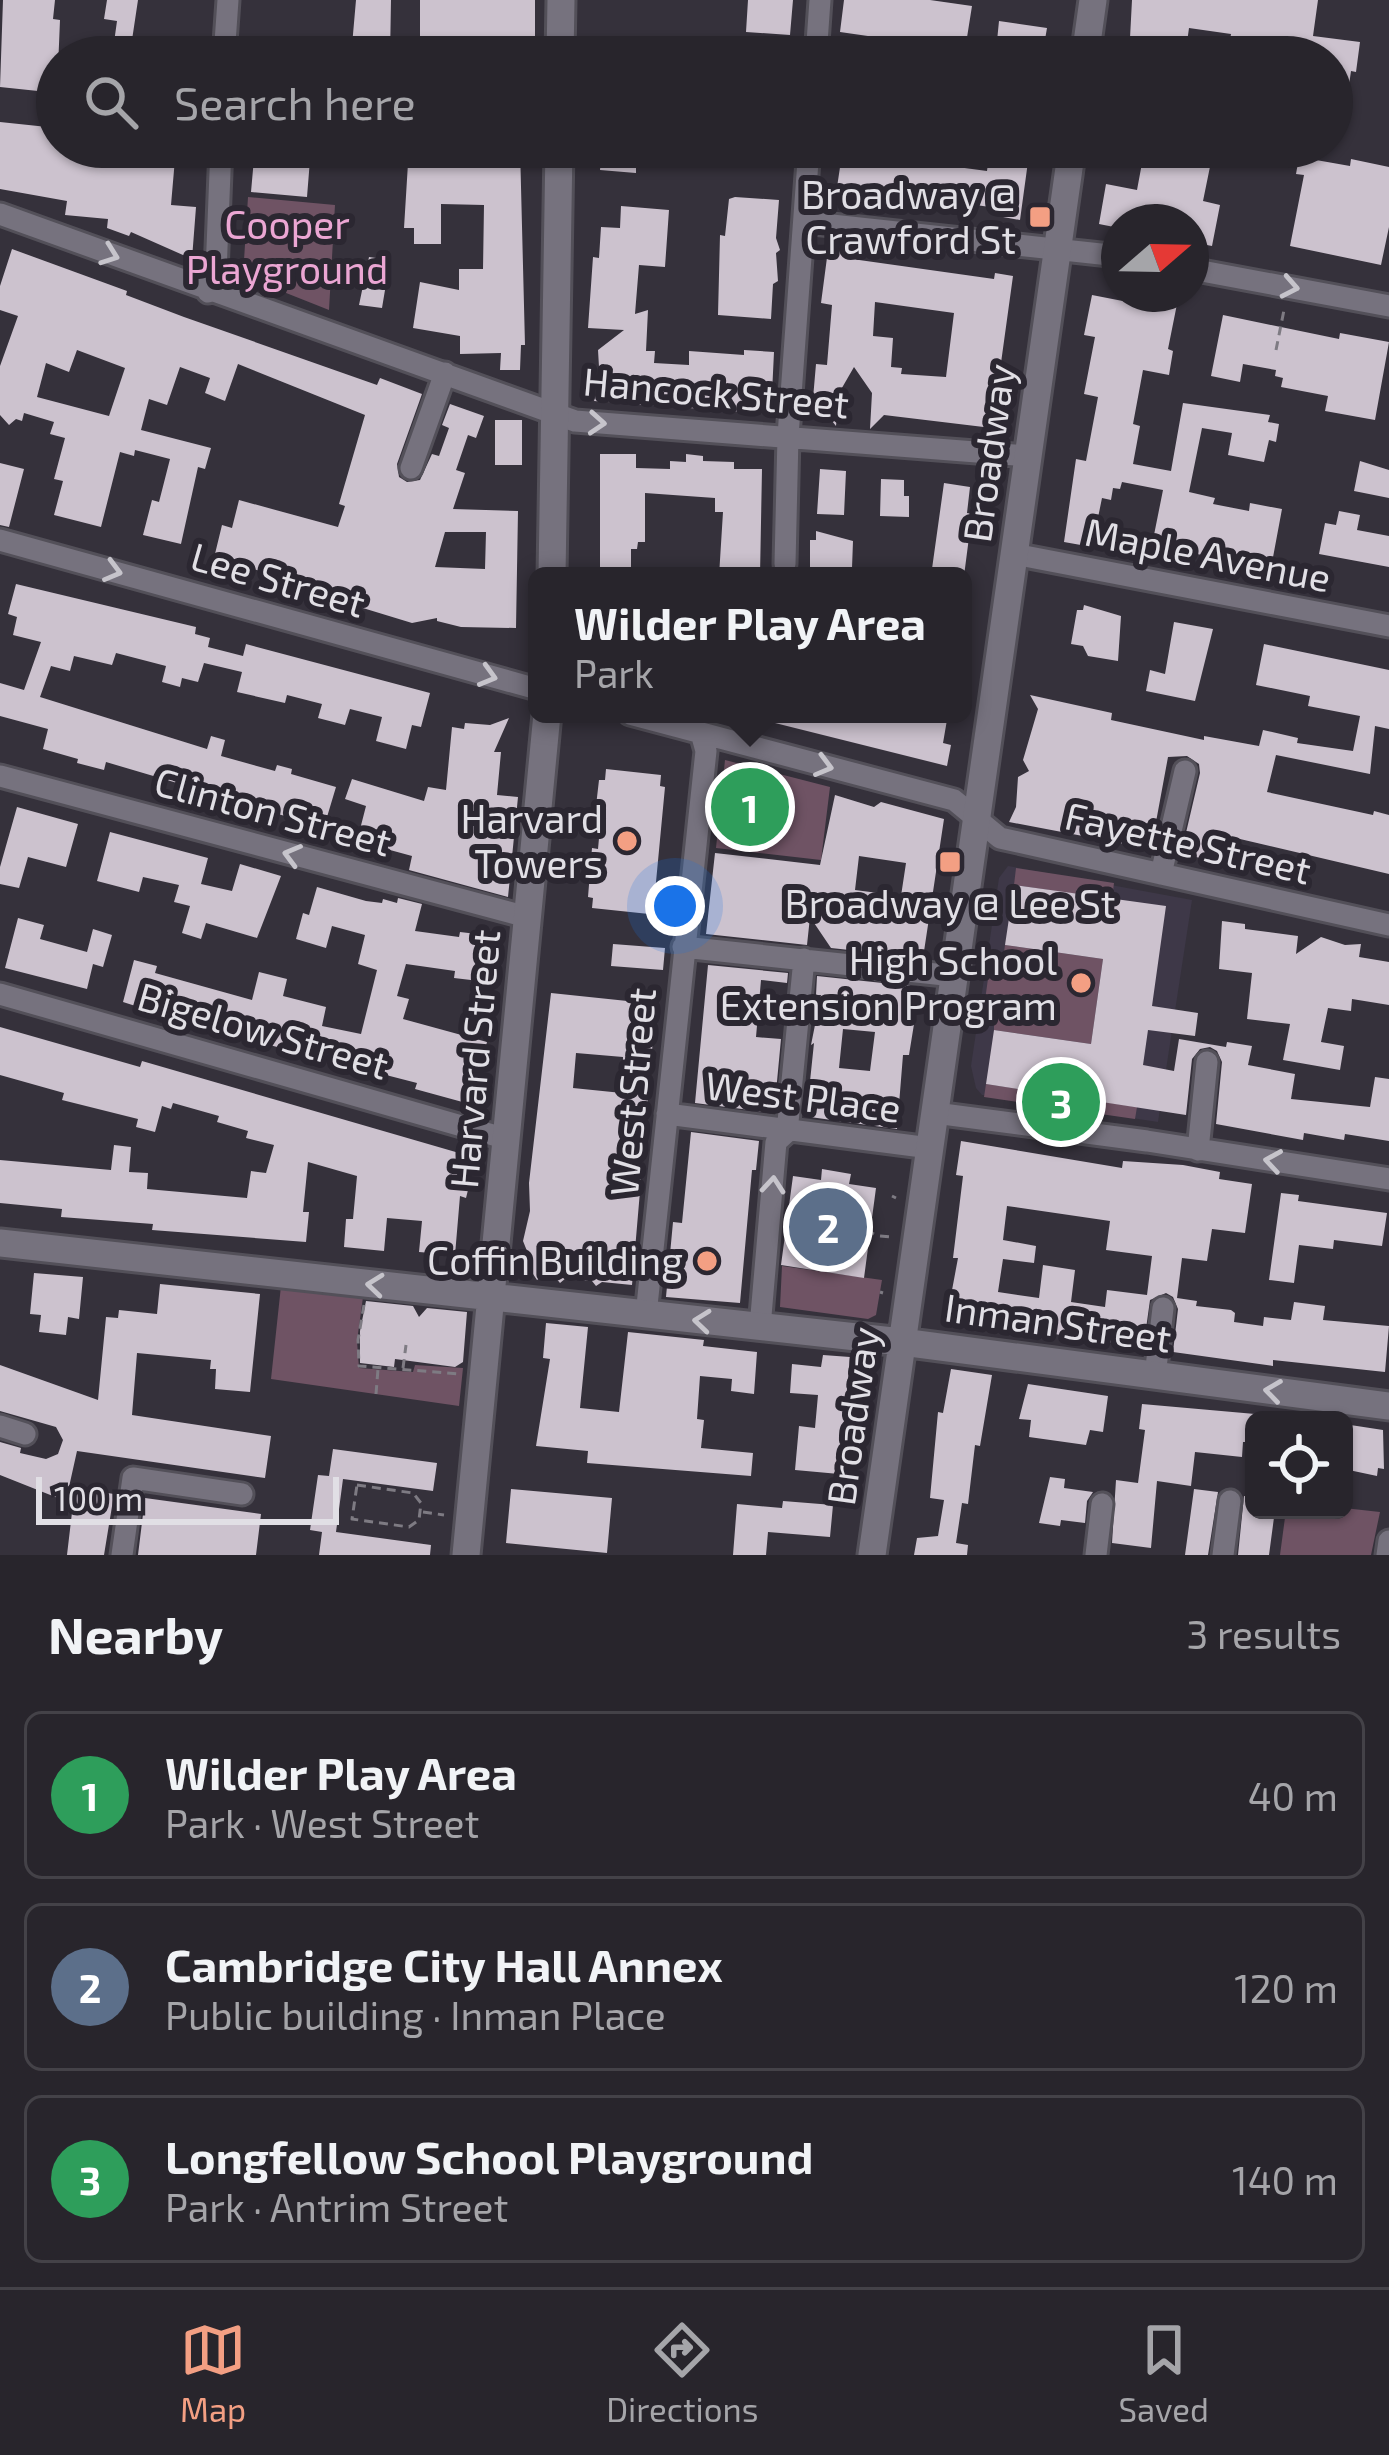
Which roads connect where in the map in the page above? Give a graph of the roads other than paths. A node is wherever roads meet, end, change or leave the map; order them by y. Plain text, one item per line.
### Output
1 (228, 0) edge
2 (561, 0) edge
3 (820, 0) edge
4 (1093, 0) edge
5 (225, 36) edge
6 (560, 36) edge
7 (817, 36) edge
8 (1088, 36) edge
9 (219, 168) edge
10 (559, 168) edge
11 (808, 168) edge
12 (1069, 168) edge
13 (0, 214) edge
14 (804, 221) junction
15 (1058, 246) junction
16 (1101, 253) edge
17 (1209, 272) edge
18 (208, 292) junction
19 (1389, 306) edge
20 (445, 373) junction
21 (556, 415) junction
22 (788, 436) junction
23 (1028, 456) junction
24 (411, 468) dead end
25 (0, 540) edge
26 (1014, 554) junction
27 (785, 564) dead end
28 (552, 567) edge
29 (1389, 626) edge
30 (528, 687) edge
31 (546, 723) edge
32 (663, 723) edge
33 (701, 733) junction
34 (1185, 771) dead end
35 (0, 776) edge
36 (977, 819) junction
37 (1161, 874) junction
38 (527, 917) junction
39 (1389, 925) edge
40 (682, 947) junction
41 (804, 959) junction
42 (954, 976) junction
43 (0, 994) edge
44 (1207, 1061) dead end
45 (935, 1113) junction
46 (667, 1114) junction
47 (787, 1132) junction
48 (507, 1138) junction
49 (930, 1148) junction
50 (1198, 1150) junction
51 (1389, 1179) edge
52 (0, 1244) edge
53 (491, 1298) junction
54 (1163, 1308) dead end
55 (646, 1315) junction
56 (760, 1328) junction
57 (902, 1342) junction
58 (1155, 1376) junction
59 (1389, 1406) edge
60 (0, 1426) edge
61 (25, 1435) dead end
62 (107, 1471) dead end
63 (133, 1478) junction
64 (242, 1494) dead end
65 (1229, 1501) dead end
66 (1102, 1504) dead end
67 (1389, 1541) edge
68 (122, 1555) edge
69 (466, 1555) edge
70 (872, 1555) edge
71 (1096, 1555) edge
72 (1223, 1555) edge
73 (1387, 1555) edge

1 - 5 street
2 - 6 main road
3 - 7 street
4 - 8 main road
9 - 18 street
10 - 21 main road
11 - 14 street
12 - 15 main road, Broadway
13 -> 18 street, Hancock Street
14 - 15 street
14 - 22 street
15 - 16 street
15 - 23 main road, Broadway
17 -> 19 street
18 - 20 street, Hancock Street
20 - 21 street, Hancock Street
20 - 24 street
21 -> 22 street, Hancock Street
21 - 28 main road
22 - 23 street, Hancock Street
22 - 27 street
23 - 26 main road, Broadway
25 -> 30 street, Lee Street
26 - 29 street, Maple Avenue
26 - 36 main road, Broadway
31 - 38 main road, Harvard Street
32 - 33 street
33 -> 36 street
33 - 40 street, West Street
34 - 37 street
38 -> 35 street, Clinton Street
36 - 37 street, Fayette Street
36 - 42 main road, Broadway
37 - 39 street, Fayette Street
38 - 48 main road, Harvard Street
40 - 41 street
40 - 46 street, West Street
41 - 42 street
41 - 47 street
42 - 45 main road, Broadway
43 - 48 street, Bigelow Street
44 - 50 street
45 - 49 main road, Broadway
45 - 50 street
46 - 47 street, West Place
46 - 55 street, West Street
47 - 49 street, West Place
56 -> 47 street
48 - 53 main road, Harvard Street
49 - 57 main road, Broadway
51 -> 50 street
53 -> 52 main road, Inman Street
53 - 55 main road, Inman Street
53 - 69 main road, Harvard Street
54 - 58 street
56 -> 55 main road, Inman Street
56 - 57 main road, Inman Street
57 - 58 main road, Inman Street
57 - 70 main road, Broadway
59 -> 58 main road, Inman Street
60 - 61 street
62 - 63 street
63 - 64 street
63 - 68 street
65 - 72 street
66 - 71 street
67 - 73 street

